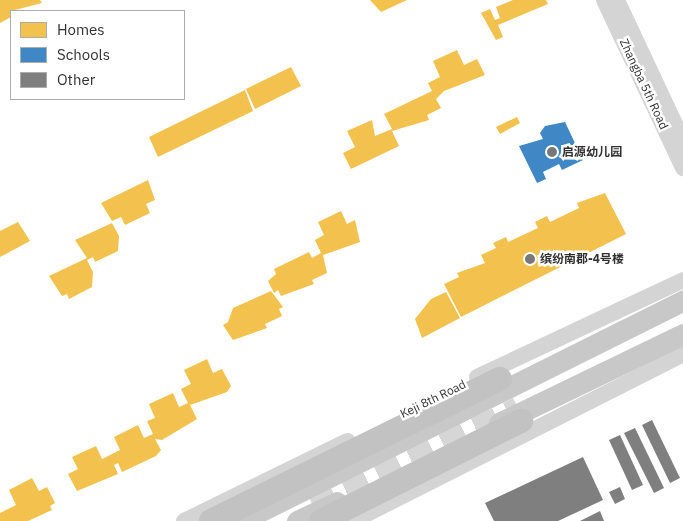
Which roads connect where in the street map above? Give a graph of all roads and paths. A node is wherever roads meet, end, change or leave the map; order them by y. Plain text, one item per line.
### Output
1 (604, 0) edge
2 (618, 0) edge
3 (683, 141) edge
4 (683, 168) edge
5 (683, 280) edge
6 (683, 301) edge
7 (683, 334) edge
8 (683, 354) edge
9 (500, 379) dead end
10 (521, 421) dead end
11 (184, 521) edge
12 (211, 521) edge
13 (240, 521) edge
14 (297, 521) edge
15 (321, 521) edge
16 (352, 521) edge

1 - 4 street, Zhangba 5th Road
2 - 3 street, Zhangba 5th Road
5 - 11 street, Keji 8th Road
6 - 13 main road, Keji 8th Road
7 - 14 main road
8 - 16 street
9 - 12 highway
10 - 15 highway

